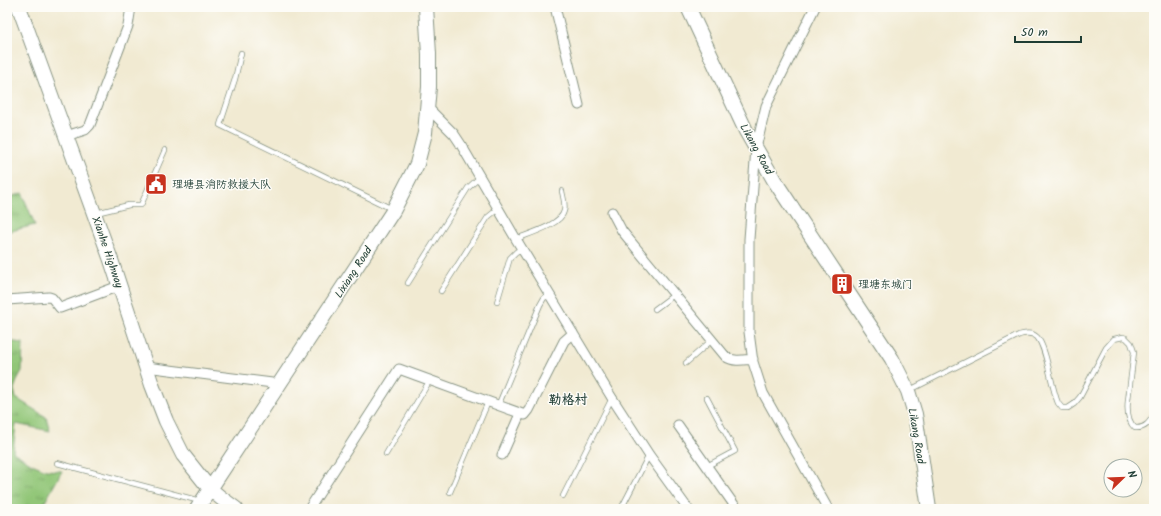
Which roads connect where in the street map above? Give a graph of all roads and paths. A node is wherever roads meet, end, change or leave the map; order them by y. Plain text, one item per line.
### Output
1 (19, 7) edge
2 (131, 7) edge
3 (426, 7) edge
4 (557, 7) edge
5 (688, 7) edge
6 (815, 7) edge
7 (241, 53) dead end
8 (579, 105) dead end
9 (428, 108) junction
10 (66, 136) junction
11 (756, 148) junction
12 (165, 150) dead end
13 (480, 177) junction
14 (562, 191) dead end
15 (498, 209) junction
16 (394, 210) junction
17 (612, 212) dead end
18 (94, 213) junction
19 (516, 239) junction
20 (521, 249) junction
21 (408, 283) dead end
22 (119, 286) junction
23 (441, 291) dead end
24 (674, 294) junction
25 (549, 295) junction
26 (7, 300) edge
27 (497, 302) dead end
28 (655, 310) dead end
29 (573, 333) junction
30 (712, 340) junction
31 (753, 359) junction
32 (686, 363) dead end
33 (146, 367) junction
34 (430, 380) junction
35 (280, 384) junction
36 (908, 391) junction
37 (612, 398) junction
38 (707, 398) dead end
39 (488, 402) junction
40 (498, 406) junction
41 (520, 414) junction
42 (1154, 414) edge
43 (678, 425) dead end
44 (386, 454) dead end
45 (502, 454) dead end
46 (649, 455) junction
47 (57, 463) dead end
48 (707, 466) junction
49 (210, 489) junction
50 (450, 492) dead end
51 (563, 496) dead end
52 (200, 505) edge
53 (823, 507) edge
54 (236, 509) edge
55 (309, 509) edge
56 (621, 509) edge
57 (688, 509) edge
58 (737, 509) edge
59 (929, 509) edge

1 - 10 main road, Xianhe Highway
2 - 10 street
3 - 9 main road, Lixiang Road
4 - 8 street
5 - 11 main road, Likang Road
6 - 11 street
7 - 16 lane
9 - 13 street
9 - 16 main road, Lixiang Road
10 - 18 main road, Xianhe Highway
11 - 31 street
11 - 36 main road, Likang Road
12 - 18 lane
13 - 15 street
13 - 21 lane
14 - 19 lane
15 - 19 street
15 - 23 lane
16 - 35 main road, Lixiang Road
17 - 24 street
18 - 22 main road, Xianhe Highway
19 - 20 street
20 - 25 street
20 - 27 lane
22 - 26 street
22 - 33 main road, Xianhe Highway
24 - 28 lane
24 - 30 street
25 - 29 street
25 - 40 lane
29 - 37 street
29 - 41 street
30 - 31 street
30 - 32 lane
31 - 53 street
33 - 35 street
33 - 49 main road, Xianhe Highway
34 - 39 street
34 - 44 lane
34 - 55 street
35 - 49 main road, Lixiang Road
36 - 42 lane
36 - 59 main road, Likang Road
37 - 46 street
37 - 51 lane
38 - 48 lane
39 - 40 street
39 - 50 lane
40 - 41 street
41 - 45 street
43 - 48 street
46 - 56 lane
46 - 57 street
47 - 52 lane
48 - 58 street
49 - 52 main road, Lixiang Road
49 - 54 main road, Xianhe Highway

